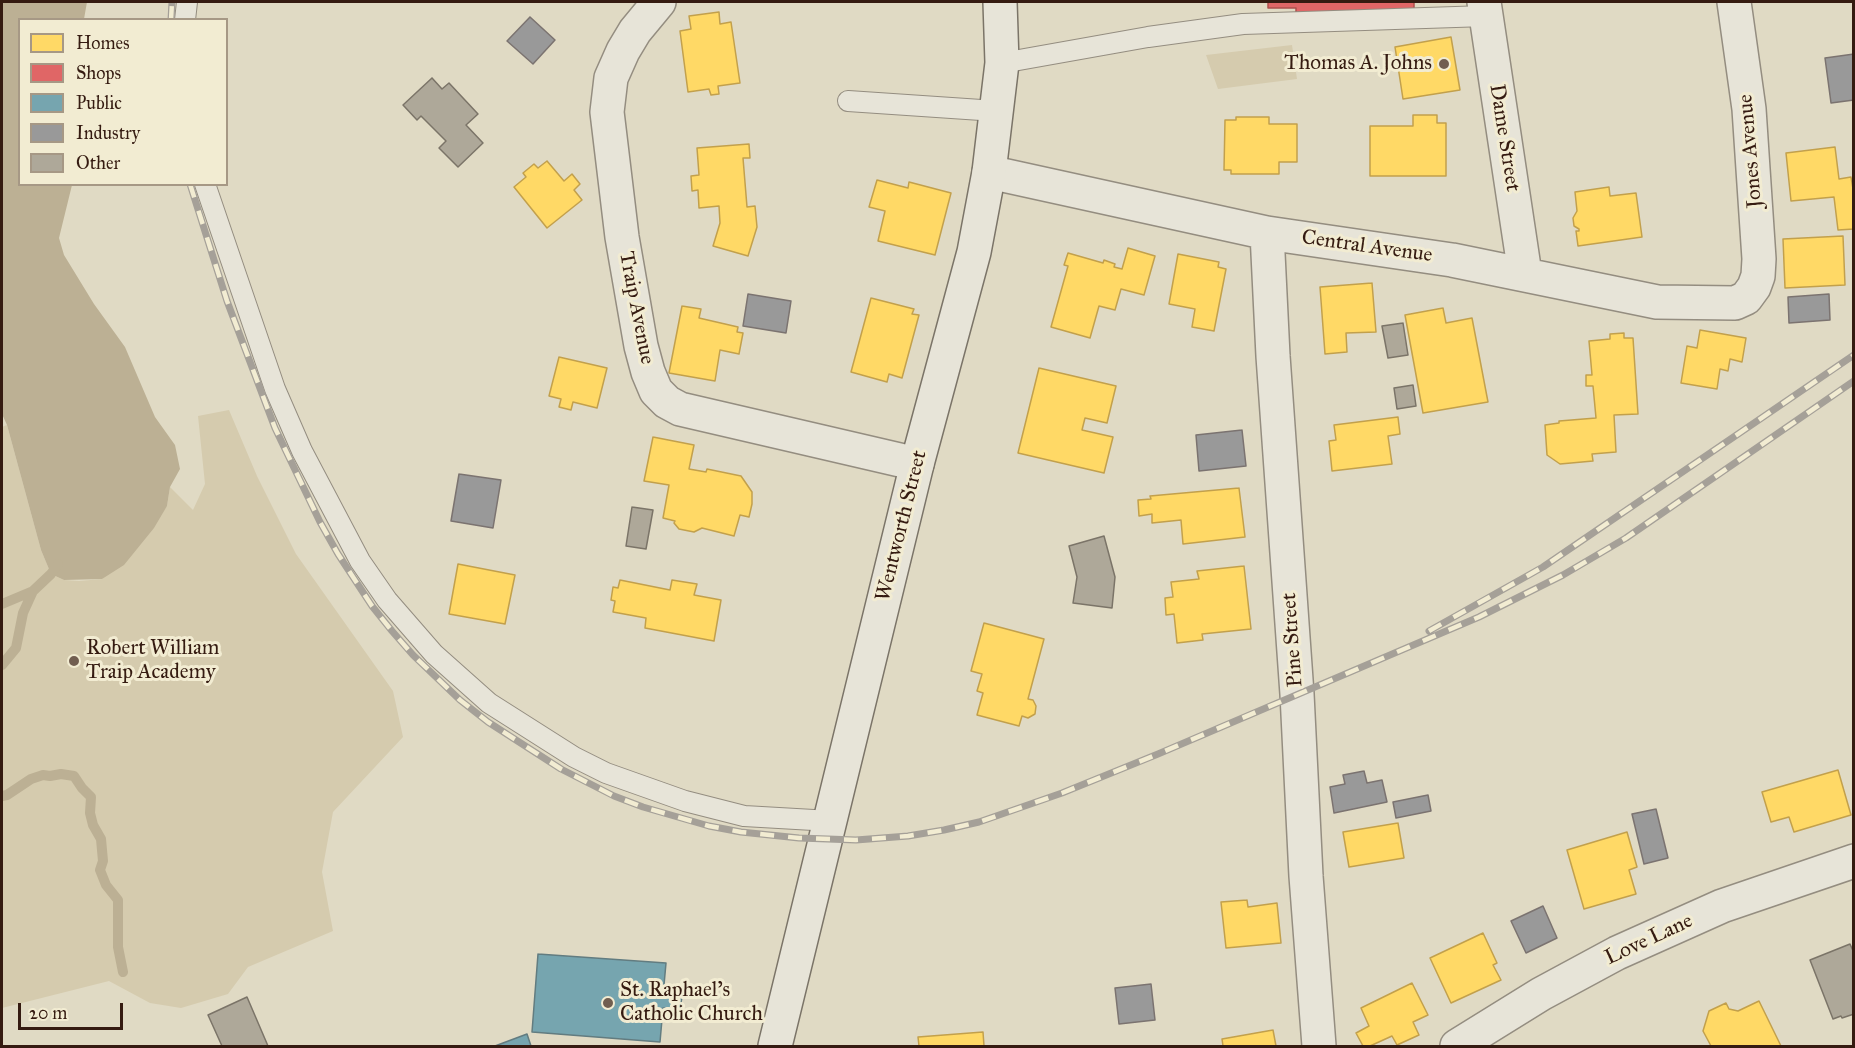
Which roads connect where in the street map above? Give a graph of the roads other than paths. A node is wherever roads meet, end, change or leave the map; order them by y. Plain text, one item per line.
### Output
1 (187, 2) edge
2 (658, 2) edge
3 (1000, 2) edge
4 (1734, 2) edge
5 (1485, 9) edge
6 (185, 18) edge
7 (1002, 63) junction
8 (848, 102) dead end
9 (996, 111) junction
10 (989, 172) junction
11 (206, 186) edge
12 (1268, 233) junction
13 (1525, 274) junction
14 (1746, 298) joint
15 (917, 464) junction
16 (831, 821) junction
17 (1854, 861) edge
18 (774, 1047) edge
19 (1319, 1047) edge
20 (1457, 1047) edge

1 - 6 lane
2 - 15 street, Traip Avenue
3 - 7 street, Wentworth Street
4 - 14 street, Jones Avenue
5 - 7 lane
5 - 13 street, Dame Street
7 - 9 street, Wentworth Street
8 - 9 lane
9 - 10 street, Wentworth Street
10 - 12 street, Central Avenue
10 - 15 street, Wentworth Street
11 - 16 lane
12 - 13 street, Central Avenue
12 - 19 street, Pine Street
13 - 14 street, Central Avenue
15 - 16 street, Wentworth Street
16 - 18 street, Wentworth Street
17 - 20 street, Love Lane

